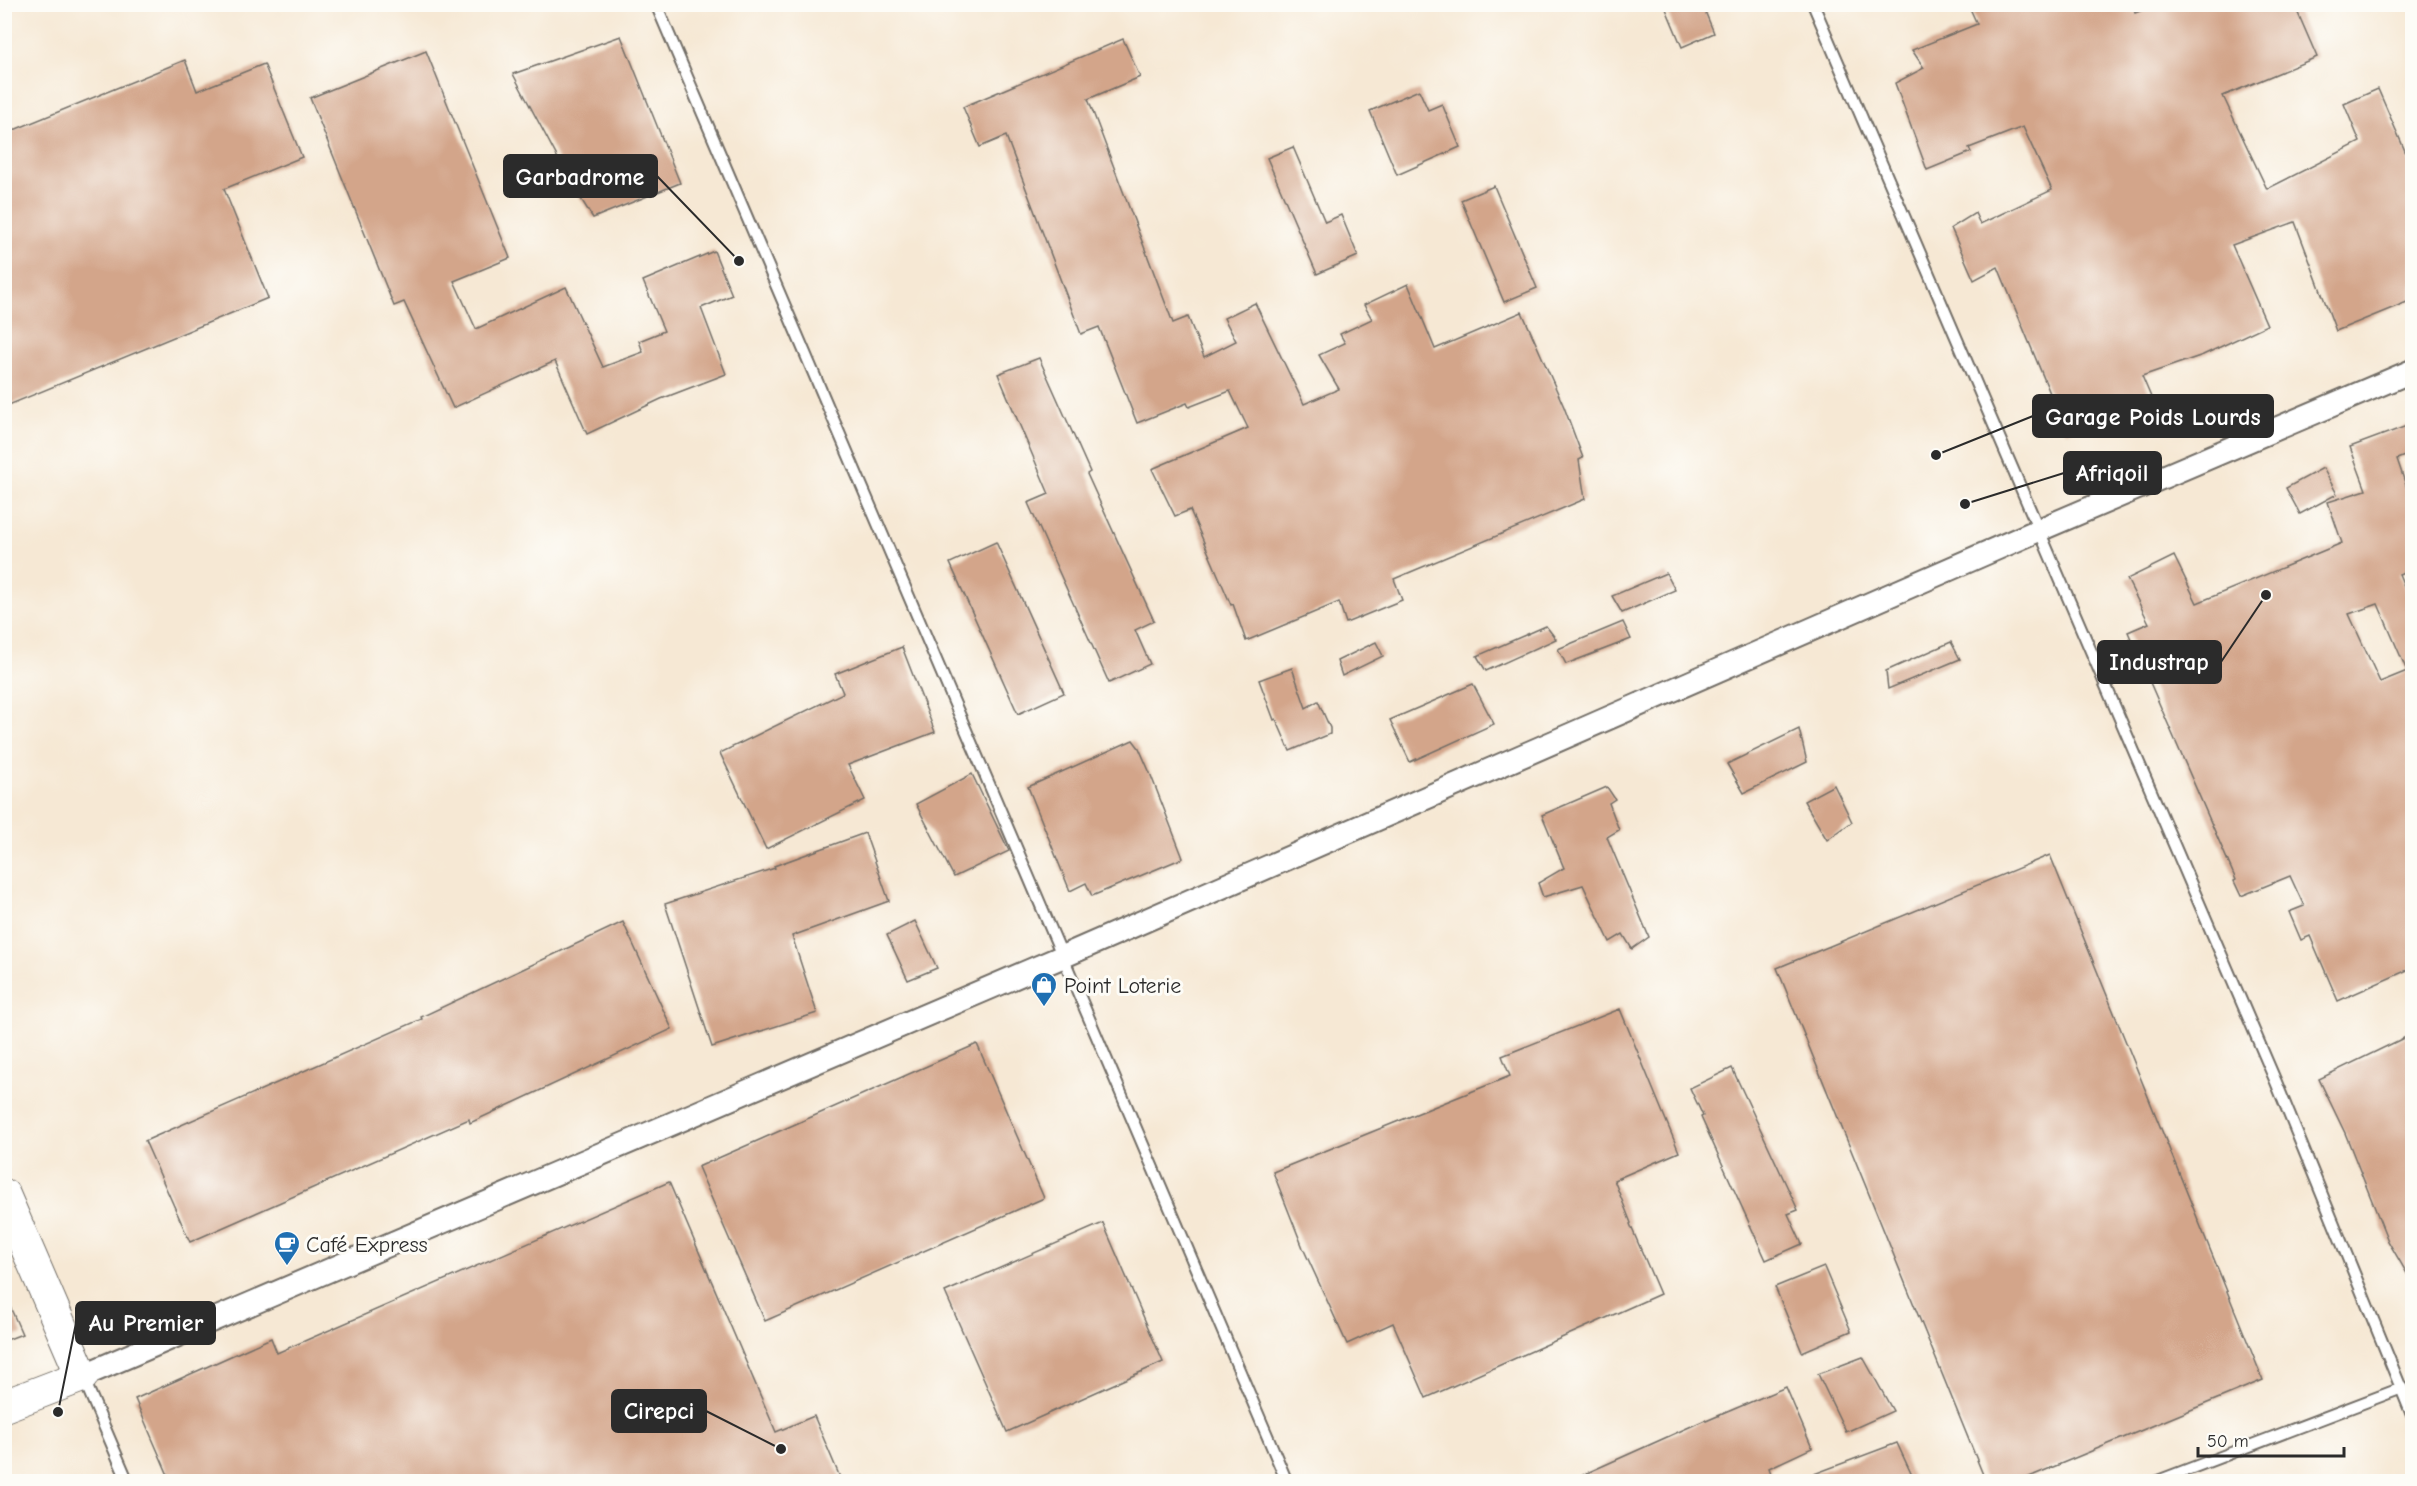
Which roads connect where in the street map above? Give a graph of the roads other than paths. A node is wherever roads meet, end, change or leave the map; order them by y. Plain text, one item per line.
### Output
1 (656, 4) edge
2 (1813, 4) edge
3 (2412, 371) edge
4 (2039, 530) junction
5 (1064, 956) junction
6 (4, 1195) edge
7 (82, 1376) junction
8 (2402, 1388) junction
9 (4, 1406) edge
10 (2412, 1415) edge
11 (128, 1482) edge
12 (1287, 1482) edge
13 (2154, 1482) edge

1 - 5 lane
2 - 4 lane
3 - 4 street
4 - 5 street
4 - 8 lane
5 - 7 street
5 - 12 lane
6 - 7 street
7 - 9 street
7 - 11 lane
8 - 10 lane
8 - 13 lane

